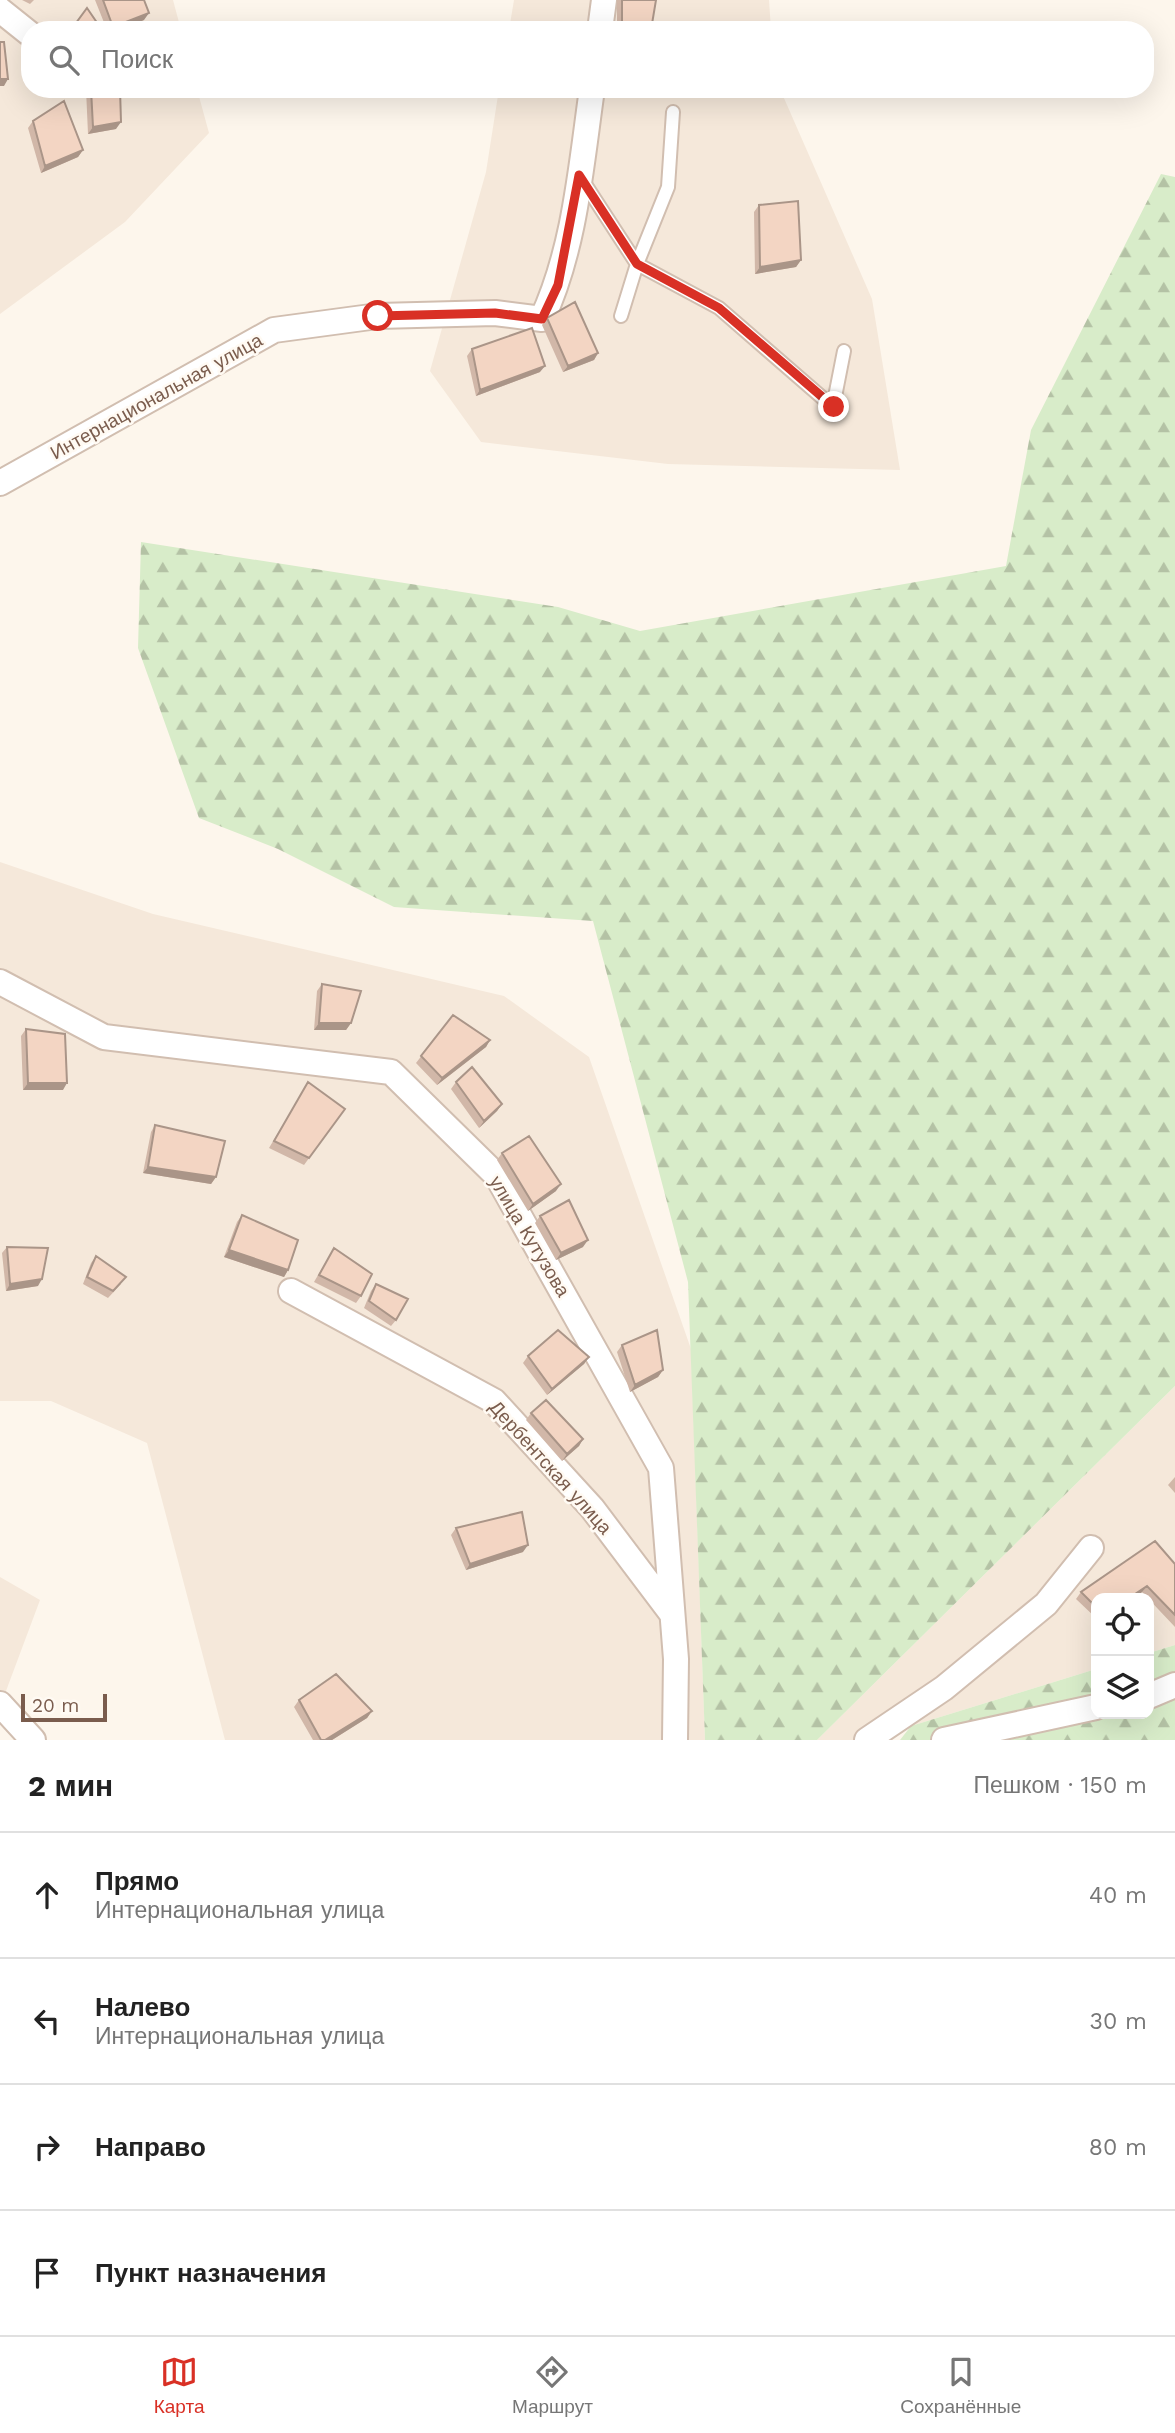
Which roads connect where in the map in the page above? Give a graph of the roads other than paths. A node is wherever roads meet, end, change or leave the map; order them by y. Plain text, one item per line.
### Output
1 (604, 0) edge
2 (0, 10) edge
3 (601, 21) edge
4 (21, 27) edge
5 (591, 98) edge
6 (673, 112) dead end
7 (579, 175) junction
8 (637, 264) junction
9 (621, 316) dead end
10 (844, 351) dead end
11 (0, 483) edge
12 (0, 982) edge
13 (291, 1291) dead end
14 (1091, 1548) dead end
15 (672, 1614) junction
16 (1175, 1685) edge
17 (1154, 1694) edge
18 (0, 1704) edge
19 (1091, 1708) edge
20 (33, 1740) edge
21 (675, 1740) edge
22 (867, 1740) edge
23 (944, 1740) edge

1 - 3 street
2 - 4 street
5 - 7 street, Интернациональная улица
6 - 8 lane
7 - 8 lane
7 - 11 street, Интернациональная улица
8 - 9 lane
8 - 10 lane
12 - 15 street, улица Кутузова
13 - 15 street, Дербентская улица
14 - 22 street
15 - 21 street, улица Кутузова
16 - 17 street
18 - 20 street
19 - 23 street

